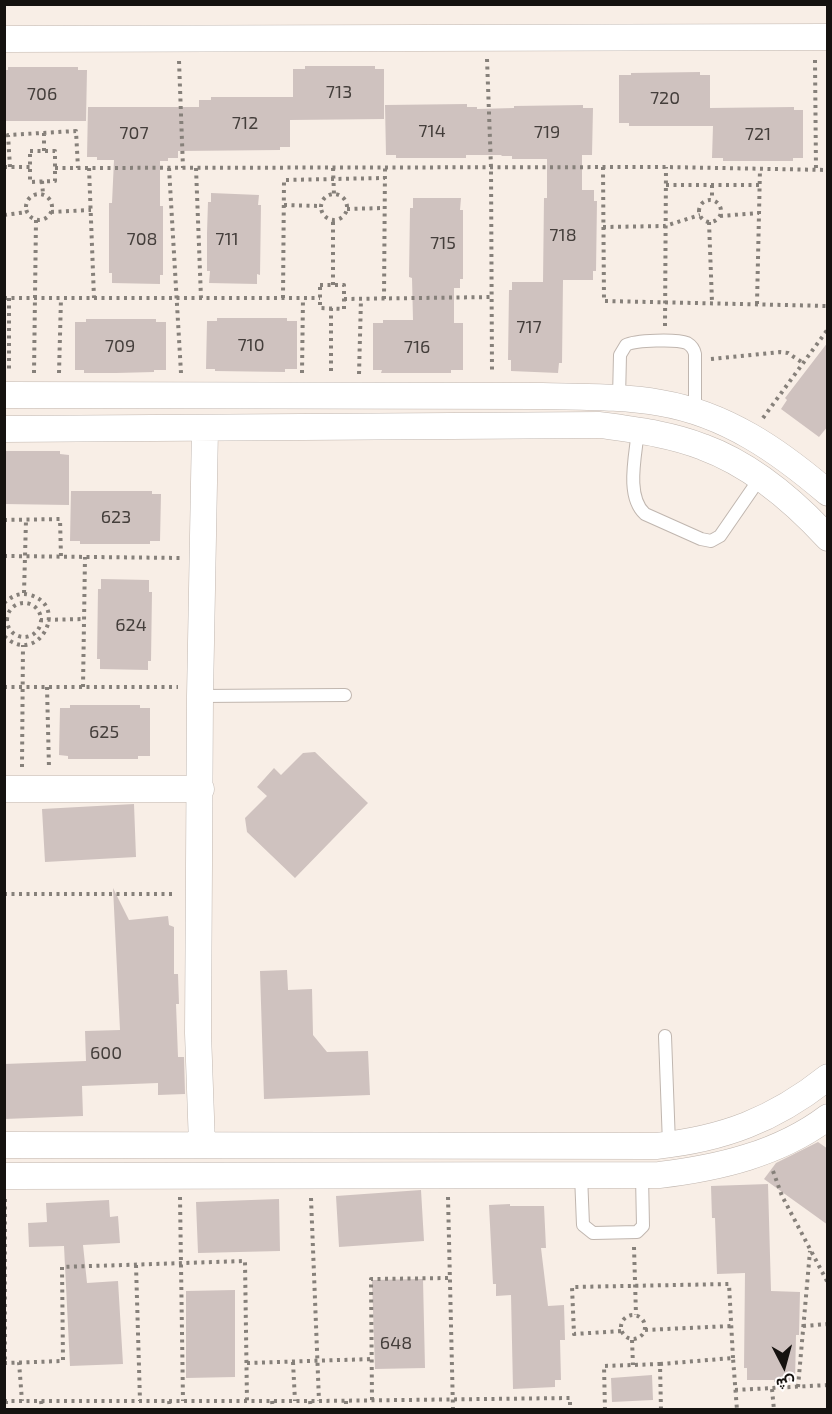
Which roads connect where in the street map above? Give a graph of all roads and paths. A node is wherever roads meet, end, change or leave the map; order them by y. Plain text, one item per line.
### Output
1 (486, 37) junction
2 (821, 37) edge
3 (179, 38) junction
4 (4, 39) edge
5 (44, 133) junction
6 (44, 151) junction
7 (7, 167) edge
8 (30, 167) junction
9 (385, 167) junction
10 (491, 167) junction
11 (603, 167) junction
12 (666, 167) junction
13 (55, 168) junction
14 (78, 168) junction
15 (89, 168) junction
16 (169, 168) junction
17 (183, 168) junction
18 (196, 168) junction
19 (333, 168) junction
20 (760, 169) junction
21 (816, 170) junction
22 (828, 170) edge
23 (384, 178) junction
24 (334, 180) junction
25 (42, 182) junction
26 (666, 184) junction
27 (712, 185) junction
28 (759, 185) junction
29 (43, 194) junction
30 (334, 194) junction
31 (712, 199) junction
32 (284, 205) junction
33 (320, 206) junction
34 (384, 208) junction
35 (347, 209) junction
36 (91, 210) junction
37 (27, 212) junction
38 (51, 212) junction
39 (759, 213) junction
40 (4, 215) edge
41 (700, 215) junction
42 (720, 216) junction
43 (36, 220) junction
44 (333, 220) junction
45 (709, 222) junction
46 (665, 225) junction
47 (603, 227) junction
48 (333, 285) junction
49 (492, 297) junction
50 (7, 298) edge
51 (35, 298) junction
52 (61, 298) junction
53 (94, 298) junction
54 (176, 298) junction
55 (201, 298) junction
56 (283, 298) junction
57 (303, 298) junction
58 (321, 298) junction
59 (344, 299) junction
60 (361, 299) junction
61 (384, 299) junction
62 (665, 301) junction
63 (712, 302) junction
64 (757, 304) junction
65 (828, 306) edge
66 (331, 308) junction
67 (828, 329) edge
68 (665, 342) junction
69 (695, 360) junction
70 (803, 363) junction
71 (27, 395) edge
72 (182, 395) junction
73 (302, 395) junction
74 (331, 395) junction
75 (359, 395) junction
76 (489, 395) junction
77 (619, 398) junction
78 (695, 411) junction
79 (483, 426) junction
80 (4, 429) edge
81 (205, 429) junction
82 (638, 430) junction
83 (750, 436) junction
84 (760, 478) junction
85 (828, 493) edge
86 (4, 520) edge
87 (26, 520) junction
88 (828, 538) edge
89 (4, 556) edge
90 (25, 556) junction
91 (61, 557) junction
92 (85, 557) junction
93 (203, 559) junction
94 (24, 593) junction
95 (4, 603) edge
96 (85, 619) junction
97 (6, 620) edge
98 (40, 620) junction
99 (50, 620) junction
100 (4, 636) edge
101 (23, 645) junction
102 (4, 687) edge
103 (23, 687) junction
104 (47, 687) junction
105 (83, 687) junction
106 (200, 691) junction
107 (345, 695) dead end
108 (13, 789) edge
109 (50, 789) junction
110 (201, 789) junction
111 (4, 894) edge
112 (200, 894) junction
113 (665, 1036) dead end
114 (828, 1077) edge
115 (828, 1117) edge
116 (669, 1144) junction
117 (4, 1145) edge
118 (202, 1145) junction
119 (768, 1149) junction
120 (310, 1175) junction
121 (448, 1175) junction
122 (581, 1175) junction
123 (4, 1176) edge
124 (180, 1176) junction
125 (642, 1176) junction
126 (4, 1194) edge
127 (634, 1232) junction
128 (810, 1250) junction
129 (180, 1263) junction
130 (136, 1265) junction
131 (450, 1278) junction
132 (828, 1283) edge
133 (635, 1286) junction
134 (636, 1315) junction
135 (828, 1324) edge
136 (731, 1326) junction
137 (803, 1326) junction
138 (645, 1330) junction
139 (621, 1331) junction
140 (632, 1340) junction
141 (733, 1358) junction
142 (372, 1359) junction
143 (317, 1361) junction
144 (19, 1362) junction
145 (293, 1362) junction
146 (5, 1363) edge
147 (246, 1363) junction
148 (660, 1364) junction
149 (633, 1365) junction
150 (828, 1385) edge
151 (798, 1387) junction
152 (772, 1389) junction
153 (735, 1390) junction
154 (453, 1399) junction
155 (372, 1400) junction
156 (5, 1401) edge
157 (22, 1401) junction
158 (41, 1401) junction
159 (140, 1401) junction
160 (170, 1401) junction
161 (183, 1401) junction
162 (247, 1401) junction
163 (272, 1401) junction
164 (295, 1401) junction
165 (310, 1401) junction
166 (319, 1401) junction
167 (346, 1401) junction
168 (6, 1410) edge
169 (42, 1410) edge
170 (170, 1410) edge
171 (273, 1410) edge
172 (311, 1410) edge
173 (346, 1410) edge
174 (453, 1410) edge
175 (570, 1410) edge
176 (605, 1410) edge
177 (661, 1410) edge
178 (736, 1410) edge
179 (774, 1410) edge

1 - 2 street
1 - 3 street
1 - 10 path
2 - 21 path
3 - 4 street
3 - 17 path
5 - 6 path
5 - 7 path
5 - 14 path
6 - 8 path
6 - 13 path
7 - 8 path
8 - 25 path
9 - 10 path
9 - 19 path
9 - 23 path
10 - 11 path
10 - 49 path
11 - 12 path
11 - 47 path
12 - 20 path
12 - 26 path
13 - 14 path
13 - 25 path
14 - 15 path
15 - 16 path
15 - 36 path
16 - 17 path
16 - 54 path
17 - 18 path
18 - 19 path
18 - 55 path
19 - 24 path
20 - 21 path
20 - 28 path
21 - 22 path
23 - 24 path
23 - 34 path
24 - 30 path
24 - 32 path
25 - 29 path
26 - 27 path
26 - 46 path
27 - 28 path
27 - 31 path
28 - 39 path
29 - 37 path
29 - 38 path
30 - 33 path
30 - 35 path
31 - 41 path
31 - 42 path
32 - 33 path
32 - 56 path
33 - 44 path
34 - 35 path
34 - 61 path
35 - 44 path
36 - 38 path
36 - 53 path
37 - 40 path
37 - 43 path
38 - 43 path
39 - 42 path
39 - 64 path
41 - 45 path
41 - 46 path
42 - 45 path
43 - 51 path
44 - 48 path
45 - 63 path
46 - 47 path
46 - 62 path
47 - 62 path
48 - 58 path
48 - 59 path
49 - 61 path
49 - 76 path
50 - 51 path
50 - 71 path
51 - 52 path
51 - 71 path
52 - 53 path
52 - 71 path
53 - 54 path
54 - 55 path
54 - 72 path
55 - 56 path
56 - 57 path
57 - 58 path
57 - 73 path
58 - 66 path
59 - 60 path
59 - 66 path
60 - 61 path
60 - 75 path
62 - 63 path
62 - 68 path
63 - 64 path
64 - 65 path
66 - 74 path
67 - 70 path
68 - 69 lane
68 - 77 lane
69 - 70 path
69 - 78 lane
70 - 83 path
71 - 72 street
72 - 73 street
73 - 74 street
74 - 75 street
75 - 76 street
76 - 77 street
76 - 79 street
77 - 78 street
78 - 83 street
79 - 81 street
79 - 82 street
80 - 81 street
81 - 93 street
82 - 84 street
82 - 84 lane
83 - 85 street
84 - 88 street
86 - 87 path
87 - 90 path
87 - 91 path
89 - 90 path
90 - 91 path
90 - 94 path
91 - 92 path
92 - 93 path
92 - 96 path
93 - 106 street
94 - 95 path
94 - 99 path
96 - 99 path
96 - 105 path
97 - 98 path
97 - 98 path
98 - 99 path
99 - 101 path
100 - 101 path
101 - 103 path
102 - 103 path
103 - 104 path
103 - 108 path
104 - 105 path
104 - 109 path
105 - 106 path
106 - 107 lane
106 - 110 street
108 - 109 street
109 - 110 street
110 - 112 street
111 - 112 path
112 - 118 street
113 - 116 lane
114 - 116 street
115 - 119 street
116 - 118 street
117 - 118 street
119 - 125 street
119 - 128 path
120 - 121 street
120 - 124 street
120 - 143 path
121 - 122 street
121 - 131 path
122 - 125 street
122 - 127 lane
123 - 124 street
124 - 129 path
125 - 127 lane
126 - 146 path
127 - 133 path
128 - 132 path
128 - 137 path
129 - 130 path
129 - 147 path
129 - 161 path
130 - 144 path
130 - 159 path
131 - 142 path
131 - 154 path
133 - 134 path
133 - 136 path
133 - 139 path
134 - 138 path
134 - 139 path
135 - 137 path
136 - 138 path
136 - 141 path
137 - 151 path
138 - 140 path
139 - 140 path
140 - 149 path
141 - 148 path
141 - 153 path
142 - 143 path
142 - 155 path
143 - 145 path
143 - 166 path
144 - 146 path
144 - 157 path
145 - 147 path
145 - 164 path
147 - 162 path
148 - 149 path
148 - 177 path
149 - 176 path
150 - 151 path
151 - 152 path
152 - 153 path
152 - 179 path
153 - 178 path
154 - 155 path
154 - 174 path
154 - 175 path
155 - 167 path
156 - 157 path
156 - 168 path
157 - 158 path
158 - 159 path
158 - 169 path
159 - 160 path
160 - 161 path
160 - 170 path
161 - 162 path
162 - 163 path
163 - 164 path
163 - 171 path
164 - 165 path
165 - 166 path
165 - 172 path
166 - 167 path
167 - 173 path

